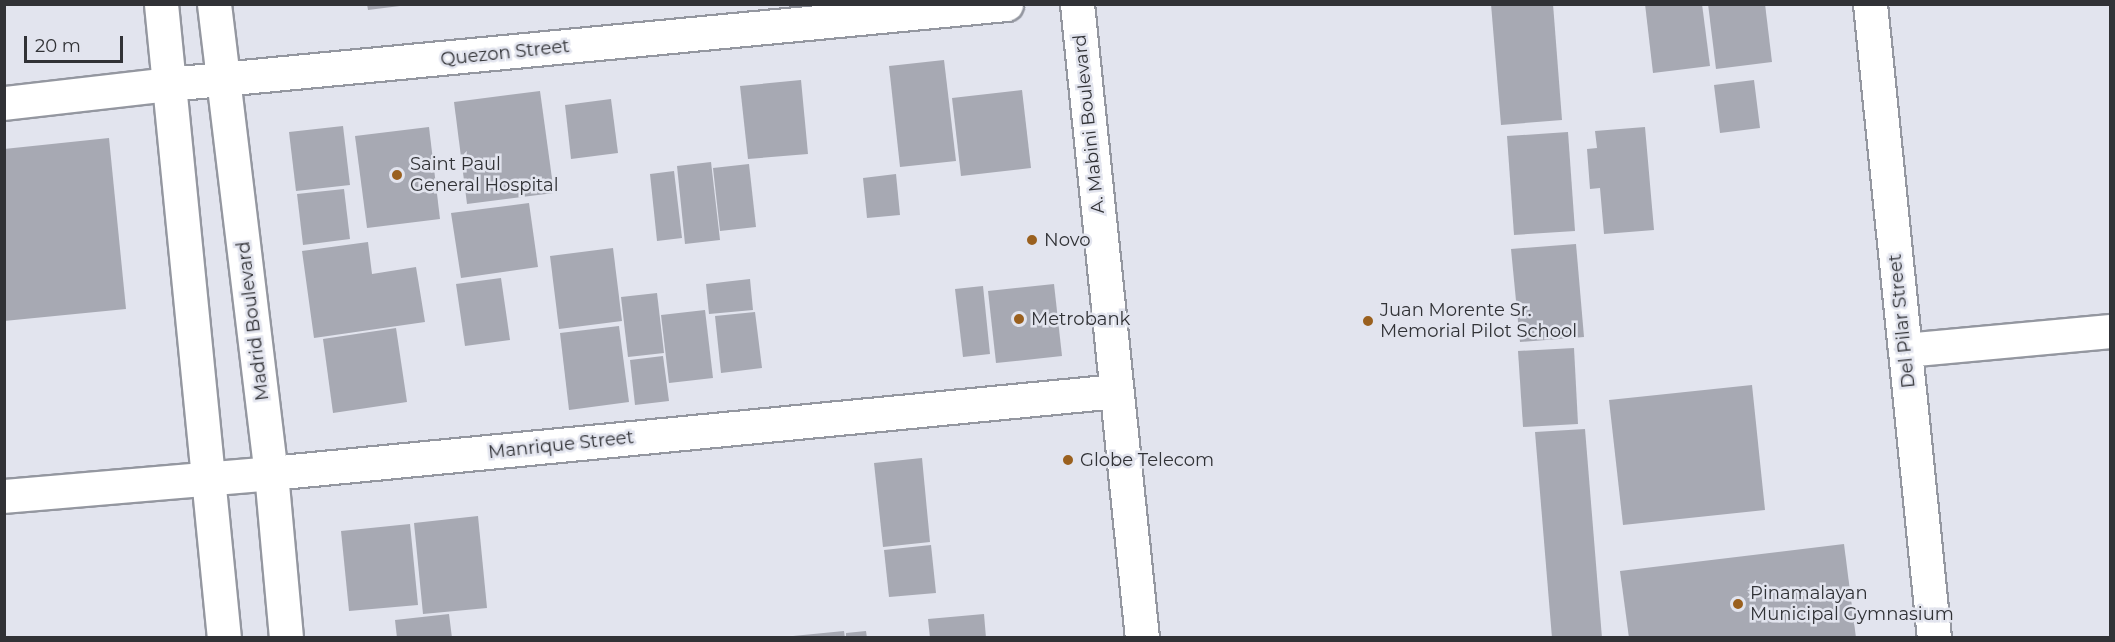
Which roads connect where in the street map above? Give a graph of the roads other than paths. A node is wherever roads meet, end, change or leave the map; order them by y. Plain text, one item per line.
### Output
1 (160, 4) edge
2 (214, 4) edge
3 (1006, 4) edge
4 (1077, 4) edge
5 (1870, 4) edge
6 (223, 81) junction
7 (169, 84) junction
8 (4, 104) edge
9 (2110, 331) edge
10 (1905, 350) junction
11 (1116, 391) junction
12 (271, 473) junction
13 (207, 478) junction
14 (4, 496) edge
15 (224, 638) edge
16 (286, 638) edge
17 (1142, 638) edge
18 (1934, 638) edge

1 - 7 street
2 - 6 street, Madrid Boulevard
3 - 6 street, Quezon Street
4 - 11 street, A. Mabini Boulevard
5 - 10 street, Del Pilar Street
6 - 7 street, Quezon Street
6 - 12 street, Madrid Boulevard
7 - 8 street, Quezon Street
7 - 13 street
9 - 10 street
10 - 18 street, Del Pilar Street
11 - 12 street, Manrique Street
11 - 17 street, A. Mabini Boulevard
12 - 13 street, Manrique Street
12 - 16 street, Madrid Boulevard
13 - 14 street, Manrique Street
13 - 15 street

